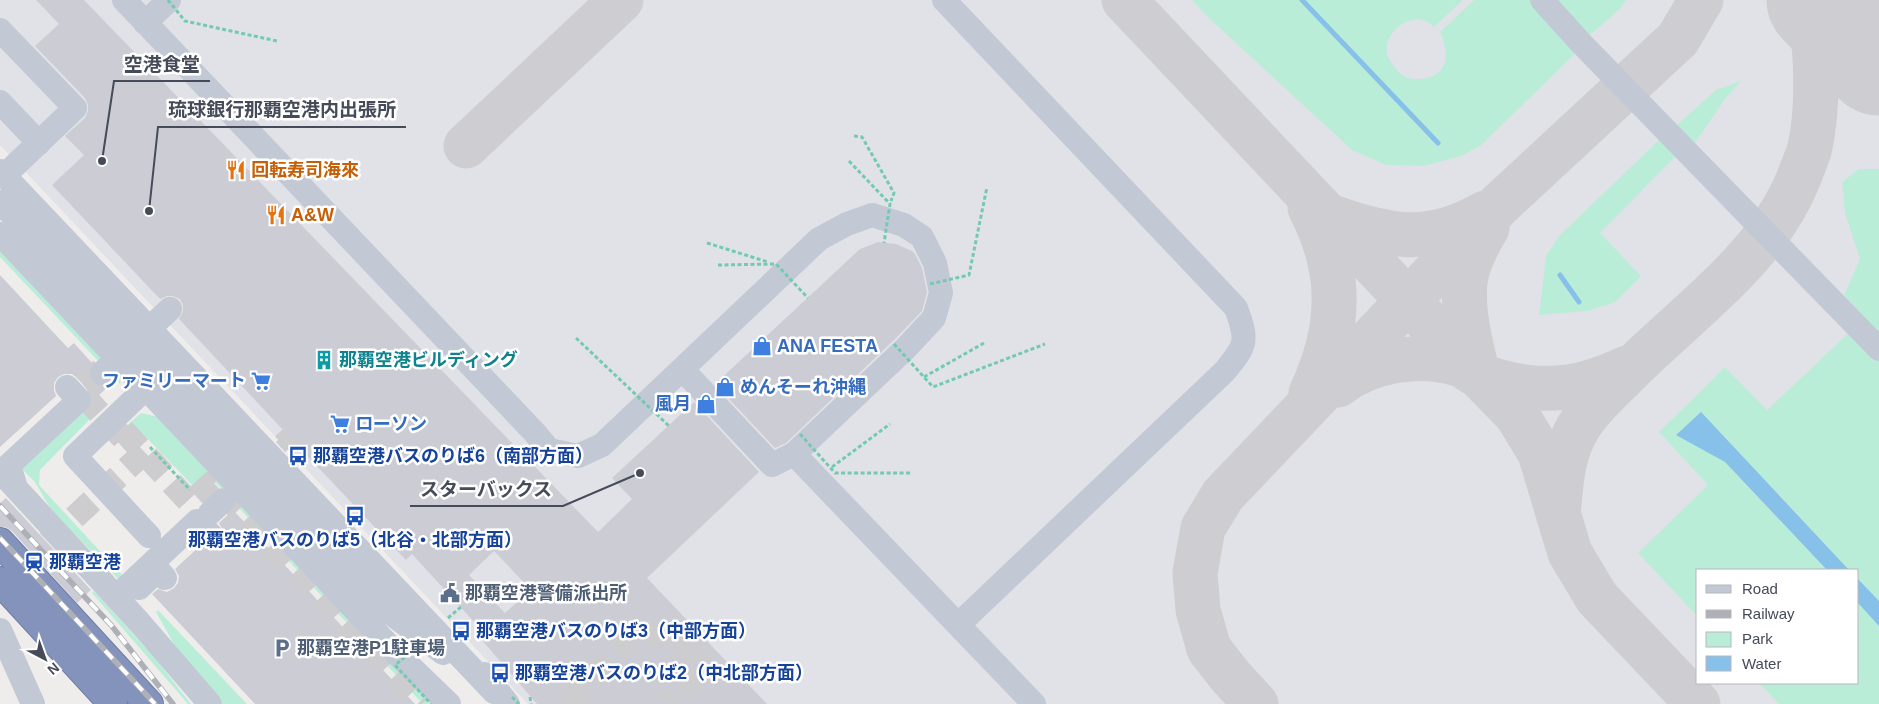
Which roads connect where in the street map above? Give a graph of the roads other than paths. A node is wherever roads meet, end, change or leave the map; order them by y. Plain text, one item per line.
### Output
1 (124, 0) edge
2 (168, 0) edge
3 (944, 0) edge
4 (1542, 0) edge
5 (145, 22) junction
6 (0, 30) edge
7 (0, 102) edge
8 (39, 143) junction
9 (3, 169) edge
10 (0, 202) edge
11 (0, 234) edge
12 (170, 309) dead end
13 (1879, 349) edge
14 (682, 369) junction
15 (102, 373) tunnel mouth
16 (67, 387) dead end
17 (146, 388) junction
18 (32, 417) dead end
19 (797, 444) junction
20 (0, 464) edge
21 (0, 471) edge
22 (16, 488) junction
23 (215, 516) dead end
24 (149, 536) dead end
25 (0, 542) edge
26 (165, 578) dead end
27 (0, 581) edge
28 (116, 597) junction
29 (140, 623) junction
30 (958, 625) junction
31 (2, 636) edge
32 (502, 700) edge
33 (34, 704) edge
34 (112, 704) edge
35 (149, 704) edge
36 (210, 704) edge
37 (449, 704) edge
38 (1034, 704) edge

1 - 5 street
2 - 5 street
3 - 30 street
4 - 13 street
5 - 14 street
6 - 8 street
7 - 8 street
8 - 9 street
9 - 32 street, bridge
10 - 32 street, bridge
11 - 17 street
12 - 15 street, bridge
14 - 19 street
14 - 19 street
16 - 22 street
17 - 24 street
17 - 37 street
18 - 20 street
19 - 30 street
21 - 22 street
22 - 28 street
23 - 28 street
25 - 35 highway
26 - 29 street
27 - 34 highway
28 - 29 street
29 - 36 street
30 - 38 street
31 - 33 street

